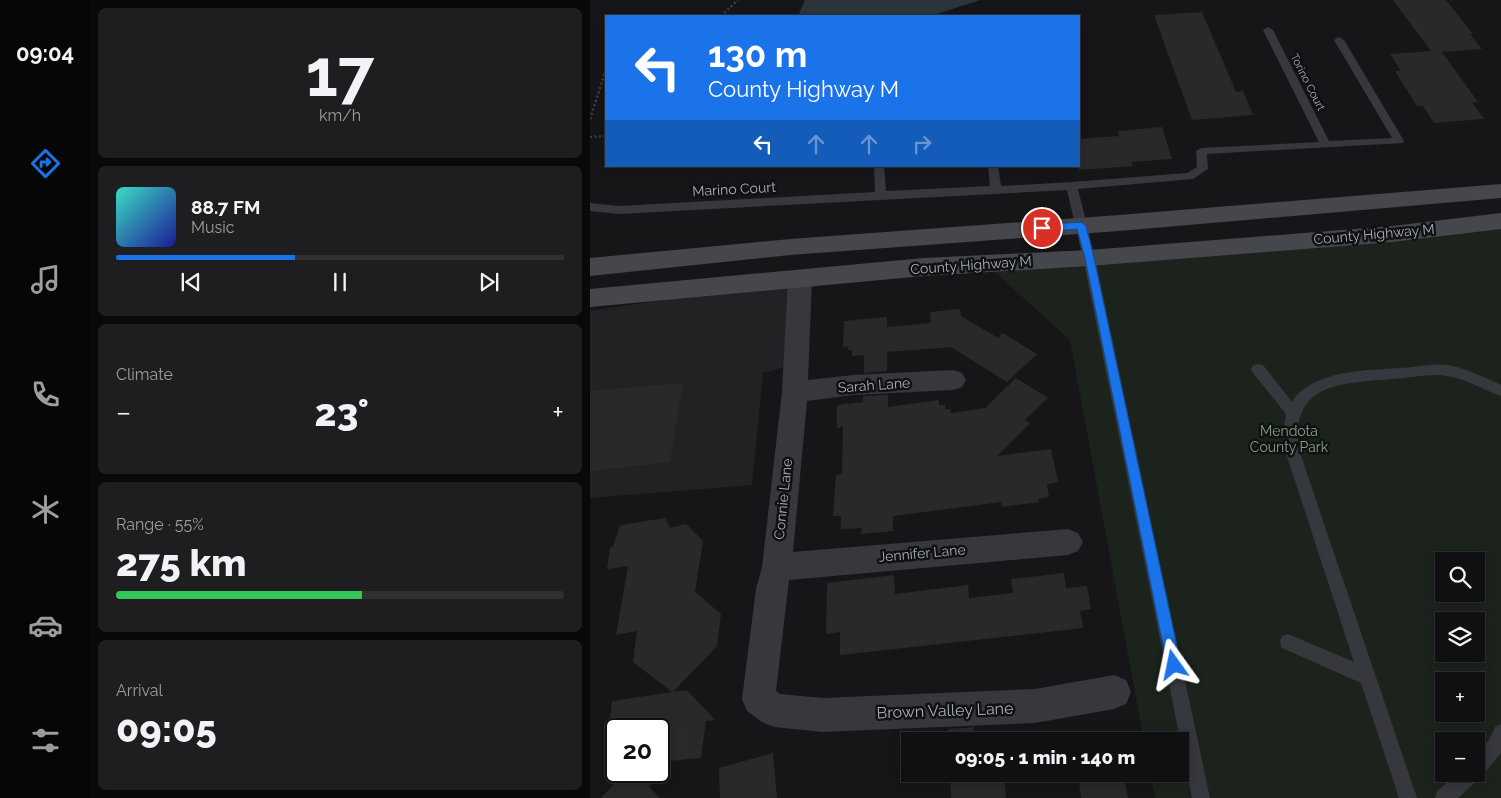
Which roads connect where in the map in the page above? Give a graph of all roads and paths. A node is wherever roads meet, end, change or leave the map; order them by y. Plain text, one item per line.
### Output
1 (738, 0) edge
2 (722, 15) edge
3 (1268, 30) dead end
4 (1339, 40) dead end
5 (605, 72) edge
6 (590, 119) edge
7 (605, 136) edge
8 (590, 137) edge
9 (1326, 145) junction
10 (879, 167) edge
11 (993, 167) edge
12 (1072, 186) junction
13 (996, 190) junction
14 (1501, 191) edge
15 (880, 196) junction
16 (590, 207) edge
17 (1501, 221) edge
18 (1081, 226) junction
19 (1090, 258) junction
20 (590, 267) edge
21 (800, 279) junction
22 (590, 298) edge
23 (1258, 369) dead end
24 (953, 380) dead end
25 (1501, 391) edge
26 (795, 392) junction
27 (1293, 413) junction
28 (1068, 542) dead end
29 (777, 566) junction
30 (1288, 642) dead end
31 (1368, 677) junction
32 (1114, 692) dead end
33 (774, 710) joint
34 (1501, 734) edge
35 (1485, 759) edge
36 (1463, 782) edge
37 (1201, 798) edge
38 (1408, 798) edge
39 (1444, 798) edge

1 - 2 path
3 - 9 lane, Torino Court
4 - 9 lane
5 - 6 path
7 - 8 path
9 - 12 lane
10 - 15 lane
11 - 13 lane
12 - 13 lane
12 - 18 lane
13 - 15 lane
14 - 18 main road
15 - 16 lane, Marino Court
17 - 19 main road, County Highway M
18 - 19 lane
18 - 20 main road
19 - 21 main road, County Highway M
19 - 37 lane
21 - 22 main road, County Highway M
21 - 26 street, Connie Lane
23 - 27 lane
24 - 26 street, Sarah Lane
25 - 27 lane
26 - 29 street, Connie Lane
27 - 31 lane
28 - 29 street, Jennifer Lane
29 - 33 street, Connie Lane
30 - 31 lane
31 - 38 lane
32 - 33 street, Brown Valley Lane
34 - 35 lane
36 - 39 lane

